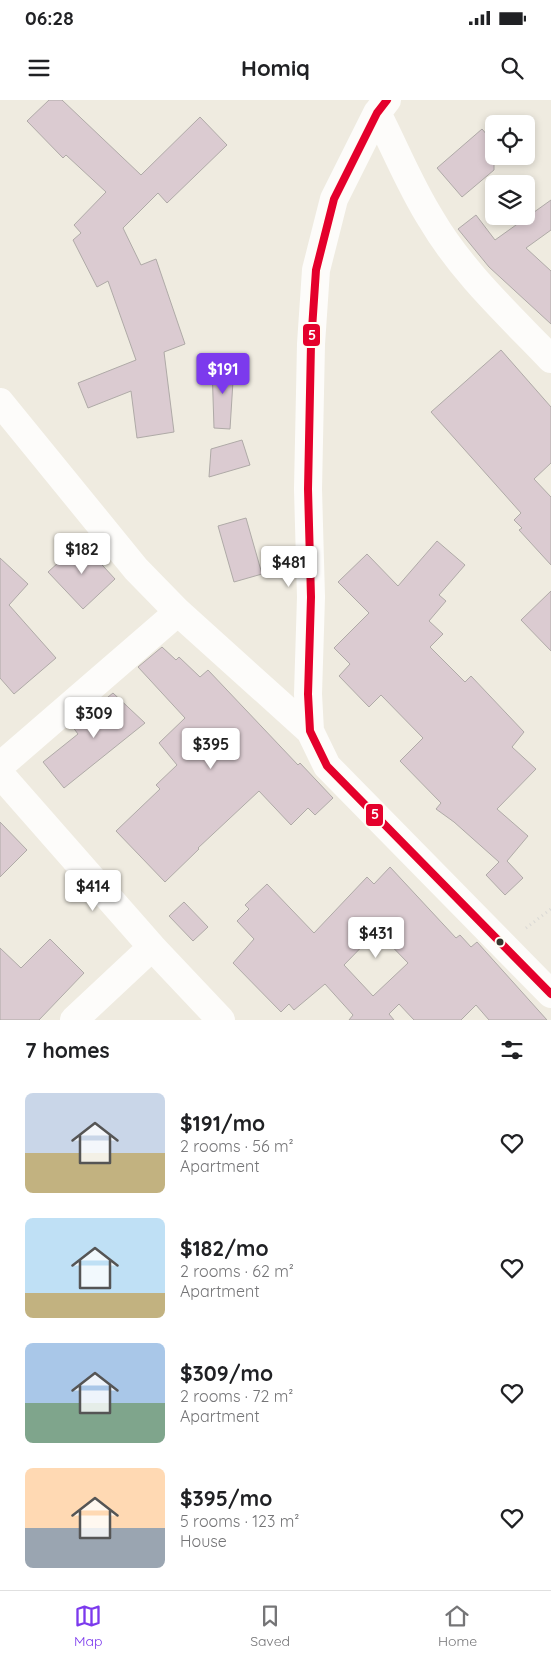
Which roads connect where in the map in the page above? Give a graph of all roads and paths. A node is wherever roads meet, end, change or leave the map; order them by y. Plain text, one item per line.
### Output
1 (382, 106) edge
2 (551, 359) edge
3 (0, 402) edge
4 (178, 612) junction
5 (310, 730) junction
6 (0, 766) edge
7 (0, 774) edge
8 (152, 947) junction
9 (551, 994) edge
10 (74, 1020) edge
11 (220, 1020) edge

1 - 2 street
1 - 5 street
3 - 4 street
4 - 5 street
4 - 6 street
5 - 9 street
7 - 8 street
8 - 10 street
8 - 11 street

